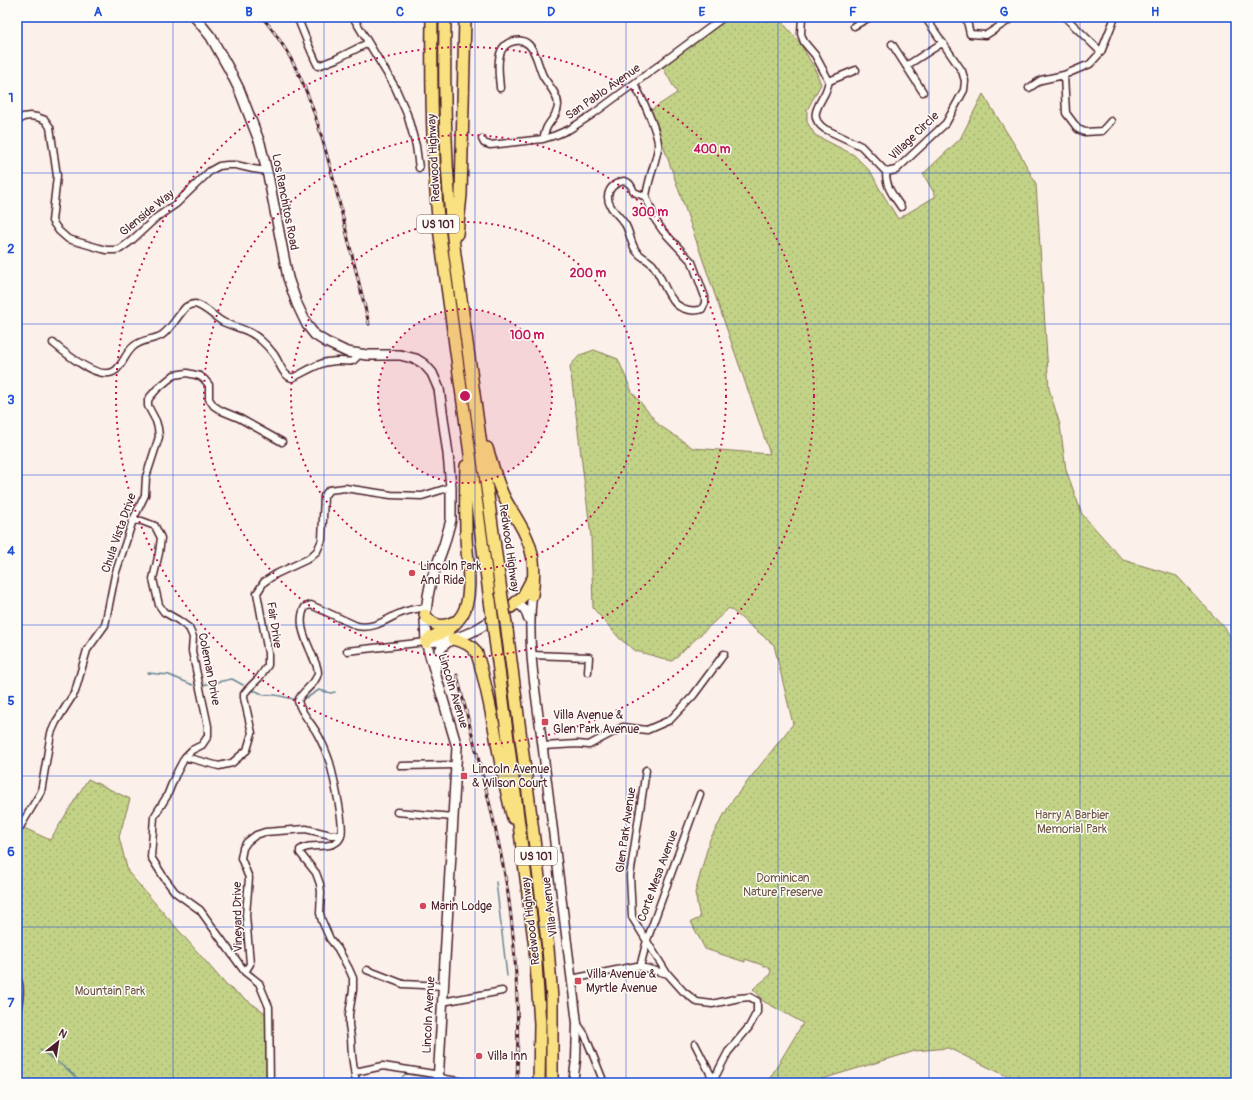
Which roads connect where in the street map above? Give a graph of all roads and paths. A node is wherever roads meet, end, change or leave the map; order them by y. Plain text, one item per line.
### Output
1 (195, 17) edge
2 (297, 17) edge
3 (353, 17) edge
4 (432, 17) edge
5 (446, 17) edge
6 (464, 17) edge
7 (470, 17) edge
8 (724, 17) edge
9 (802, 17) edge
10 (870, 17) edge
11 (925, 17) edge
12 (966, 17) edge
13 (1014, 17) edge
14 (1065, 17) edge
15 (1115, 17) edge
16 (854, 26) dead end
17 (368, 43) junction
18 (942, 43) junction
19 (892, 44) dead end
20 (1101, 52) junction
21 (906, 66) junction
22 (856, 70) dead end
23 (1064, 75) junction
24 (829, 81) junction
25 (463, 84) junction
26 (634, 84) junction
27 (500, 88) dead end
28 (1029, 88) dead end
29 (923, 92) dead end
30 (1111, 121) dead end
31 (17, 122) edge
32 (482, 139) dead end
33 (543, 139) junction
34 (419, 168) dead end
35 (267, 171) junction
36 (886, 172) junction
37 (646, 197) junction
38 (901, 207) dead end
39 (455, 255) junction
40 (52, 343) dead end
41 (359, 354) junction
42 (378, 356) joint
43 (478, 419) junction
44 (466, 430) junction
45 (282, 442) dead end
46 (451, 487) junction
47 (133, 520) junction
48 (534, 574) junction
49 (532, 595) joint
50 (511, 607) junction
51 (426, 612) junction
52 (459, 618) junction
53 (530, 626) junction
54 (453, 639) junction
55 (426, 642) junction
56 (347, 651) dead end
57 (724, 654) dead end
58 (531, 655) junction
59 (588, 672) dead end
60 (435, 674) junction
61 (543, 746) junction
62 (185, 757) junction
63 (456, 765) junction
64 (401, 766) dead end
65 (646, 770) dead end
66 (700, 794) dead end
67 (397, 812) dead end
68 (453, 817) junction
69 (17, 832) edge
70 (341, 835) junction
71 (524, 859) junction
72 (647, 940) junction
73 (640, 967) junction
74 (367, 970) dead end
75 (245, 972) junction
76 (668, 974) junction
77 (17, 978) edge
78 (571, 979) junction
79 (443, 986) junction
80 (502, 991) dead end
81 (442, 1002) junction
82 (17, 1011) edge
83 (577, 1023) junction
84 (695, 1044) dead end
85 (355, 1072) junction
86 (438, 1079) edge
87 (713, 1081) edge
88 (270, 1083) edge
89 (356, 1083) edge
90 (471, 1083) edge
91 (539, 1083) edge
92 (552, 1083) edge
93 (573, 1083) edge
94 (604, 1083) edge

1 - 35 main road, Los Ranchitos Road
2 - 17 street
3 - 17 street
4 - 44 highway, Redwood Highway / US 101
5 - 39 highway, Redwood Highway / US 101
6 - 25 highway
7 - 25 highway
8 - 26 street, San Pablo Avenue
9 - 24 street
10 - 16 street
11 - 18 street, Village Circle
12 - 13 street
14 - 20 street
15 - 20 street
17 - 34 street
18 - 21 street
18 - 36 street, Village Circle
19 - 21 street
20 - 23 street
21 - 29 street
22 - 24 street
23 - 28 street
23 - 30 street
24 - 36 street, Village Circle
25 - 39 highway
26 - 33 street, San Pablo Avenue
26 - 37 street
27 - 33 street
31 - 35 street, Glenside Way
32 - 33 street, San Pablo Avenue
35 - 41 main road, Los Ranchitos Road
36 - 38 street
37 - 37 street
39 - 43 highway, Redwood Highway / US 101
40 - 41 street
41 - 42 main road, Los Ranchitos Road
42 - 46 main road, Lincoln Avenue
43 - 48 highway
43 - 92 highway, Redwood Highway / US 101, bridge
44 - 52 highway
44 - 71 highway, Redwood Highway / US 101, bridge
45 - 47 street, Chula Vista Drive
46 - 51 main road, Lincoln Avenue
46 - 62 street, Fair Drive
47 - 62 street, Coleman Drive
47 - 69 street, Chula Vista Drive
48 - 49 highway
48 - 50 highway
49 - 53 street, Villa Avenue
50 - 53 street, Villa Avenue
50 - 54 main road
51 - 52 highway
51 - 55 main road, Lincoln Avenue
51 - 70 street
52 - 55 highway
53 - 58 street, Villa Avenue
54 - 55 main road
54 - 60 main road
54 - 71 highway
55 - 56 street
55 - 60 main road, Lincoln Avenue
57 - 61 street
58 - 59 street
58 - 61 street, Villa Avenue
60 - 63 main road, Lincoln Avenue
61 - 78 street, Villa Avenue
62 - 75 street, Coleman Drive
63 - 64 street
63 - 68 main road, Lincoln Avenue
65 - 72 street, Glen Park Avenue
66 - 72 street, Corte Mesa Avenue
67 - 68 street
68 - 79 main road, Lincoln Avenue
70 - 75 street, Vineyard Drive
70 - 85 street
71 - 91 highway, Redwood Highway / US 101
72 - 73 street, Corte Mesa Avenue
72 - 76 street, Glen Park Avenue
73 - 76 street
73 - 78 street
74 - 79 street
75 - 88 street, Coleman Drive
76 - 87 street, Glen Park Avenue
77 - 82 street
78 - 83 street, Villa Avenue
79 - 81 main road, Lincoln Avenue
80 - 81 street
81 - 86 main road, Lincoln Avenue
83 - 93 street
83 - 94 street, Villa Avenue
84 - 87 street
85 - 86 street
85 - 89 street
86 - 90 street

